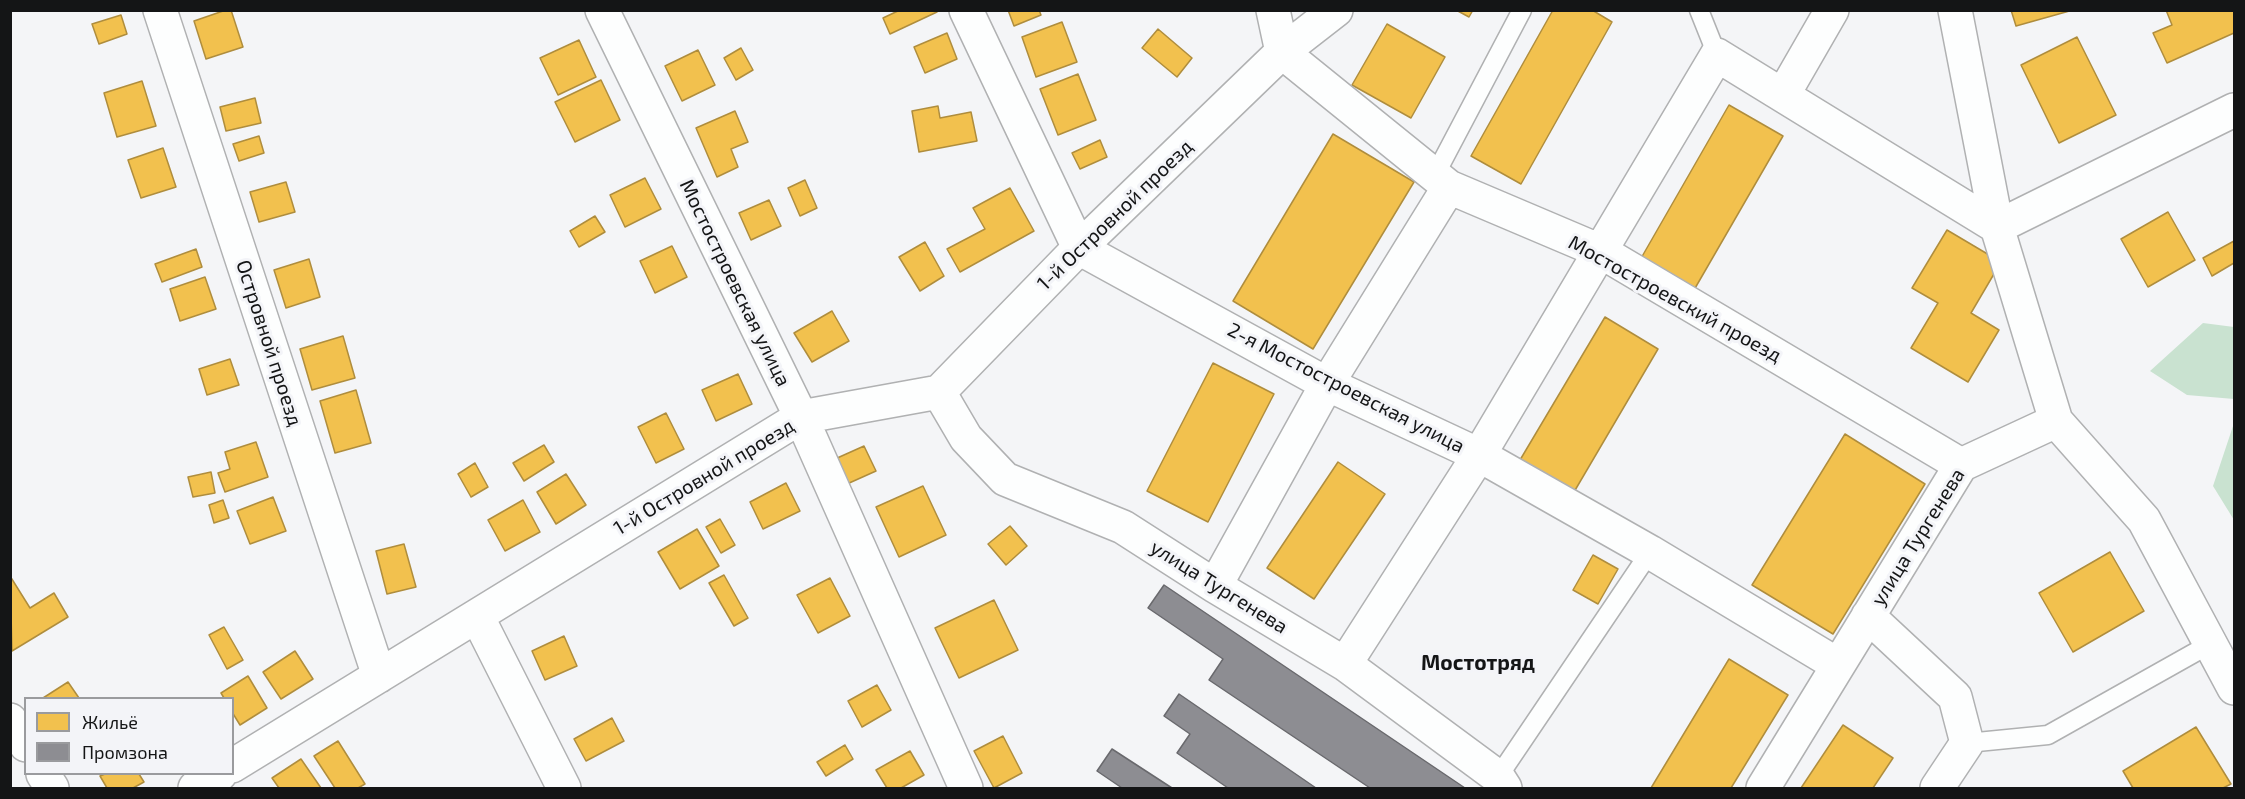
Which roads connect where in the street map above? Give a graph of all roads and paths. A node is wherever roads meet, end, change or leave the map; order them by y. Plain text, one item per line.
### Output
1 (160, 10) edge
2 (602, 10) edge
3 (966, 10) edge
4 (1273, 10) edge
5 (1336, 10) edge
6 (1522, 10) edge
7 (1699, 10) edge
8 (1832, 10) edge
9 (1955, 10) edge
10 (1282, 52) junction
11 (1717, 55) junction
12 (1783, 95) junction
13 (2235, 110) edge
14 (1442, 181) junction
15 (1997, 227) junction
16 (1079, 248) junction
17 (1600, 251) junction
18 (1327, 384) junction
19 (939, 392) junction
20 (801, 417) junction
21 (2056, 421) junction
22 (1479, 455) junction
23 (1961, 465) junction
24 (1650, 552) junction
25 (1215, 586) junction
26 (477, 616) junction
27 (1868, 616) junction
28 (2211, 644) junction
29 (1345, 664) junction
30 (1838, 665) junction
31 (379, 676) junction
32 (2235, 688) edge
33 (10, 720) edge
34 (24, 742) edge
35 (1967, 743) junction
36 (234, 765) edge
37 (44, 775) edge
38 (218, 775) edge
39 (1502, 783) edge
40 (52, 789) edge
41 (195, 789) edge
42 (564, 789) edge
43 (966, 789) edge
44 (1763, 789) edge
45 (1937, 789) edge

1 - 31 street, Островной проезд
2 - 20 street, Мостостроевская улица
3 - 16 street
4 - 10 street
5 - 10 street, 1-й Островной проезд
6 - 14 lane
7 - 11 lane
8 - 12 street
9 - 15 street
10 - 14 street, Мостостроевский проезд
10 - 16 street, 1-й Островной проезд
11 - 12 street
11 - 17 street
12 - 15 street
13 - 15 street
14 - 17 street, Мостостроевский проезд
14 - 18 street
15 - 21 street
16 - 18 street, 2-я Мостостроевская улица
16 - 19 street, 1-й Островной проезд
17 - 22 street
17 - 23 street, Мостостроевский проезд
18 - 22 street, 2-я Мостостроевская улица
18 - 25 street
19 - 20 street, 1-й Островной проезд
19 - 25 street, улица Тургенева
20 - 26 street, 1-й Островной проезд
20 - 43 street, Мостостроевская улица
21 - 23 street, улица Тургенева
21 - 28 street
22 - 24 street, 2-я Мостостроевская улица
22 - 29 street
23 - 27 street, улица Тургенева
24 - 30 street, 2-я Мостостроевская улица
24 - 39 lane
25 - 29 street, улица Тургенева
26 - 31 street, 1-й Островной проезд
26 - 42 street
27 - 30 street, улица Тургенева
27 - 35 street
28 - 32 street
28 - 35 lane
29 - 39 street, улица Тургенева
30 - 44 street, улица Тургенева
31 - 36 street, 1-й Островной проезд
33 - 34 street
35 - 45 street
37 - 40 street
38 - 41 street

